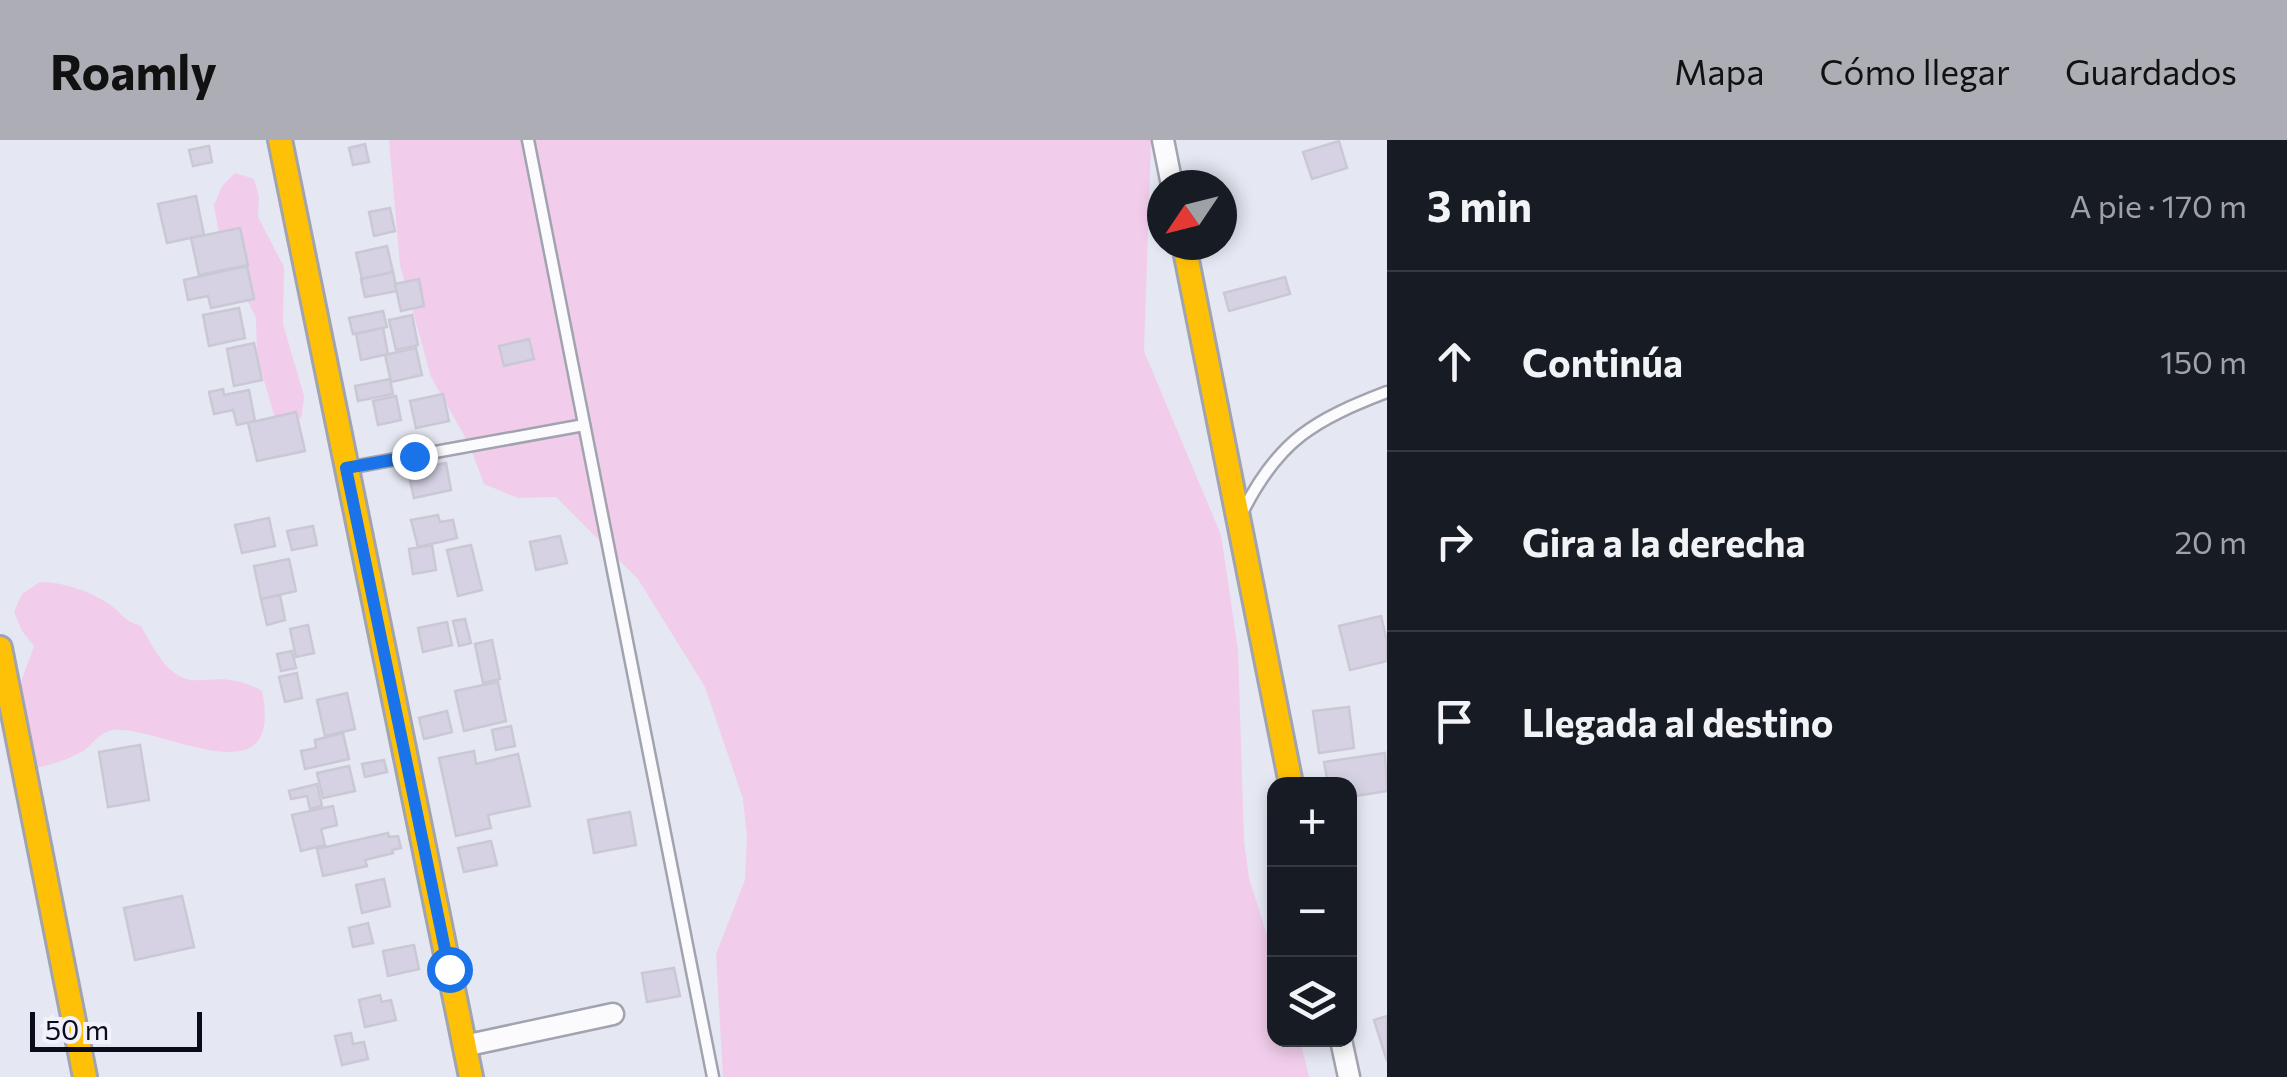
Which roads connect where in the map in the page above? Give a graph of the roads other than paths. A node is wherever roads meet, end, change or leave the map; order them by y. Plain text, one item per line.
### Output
1 (280, 140) edge
2 (528, 140) edge
3 (1163, 140) edge
4 (1169, 170) edge
5 (1187, 260) edge
6 (1387, 392) edge
7 (584, 424) junction
8 (346, 468) junction
9 (1239, 520) junction
10 (0, 648) edge
11 (1290, 777) edge
12 (613, 1014) dead end
13 (464, 1046) junction
14 (1343, 1047) edge
15 (85, 1077) edge
16 (471, 1077) edge
17 (713, 1077) edge
18 (1349, 1077) edge

1 - 8 street
2 - 7 lane
3 - 4 street
5 - 9 street
6 - 9 lane
7 - 8 lane
7 - 17 lane
8 - 13 street
9 - 11 street
10 - 15 street
12 - 13 street
13 - 16 street
14 - 18 street

